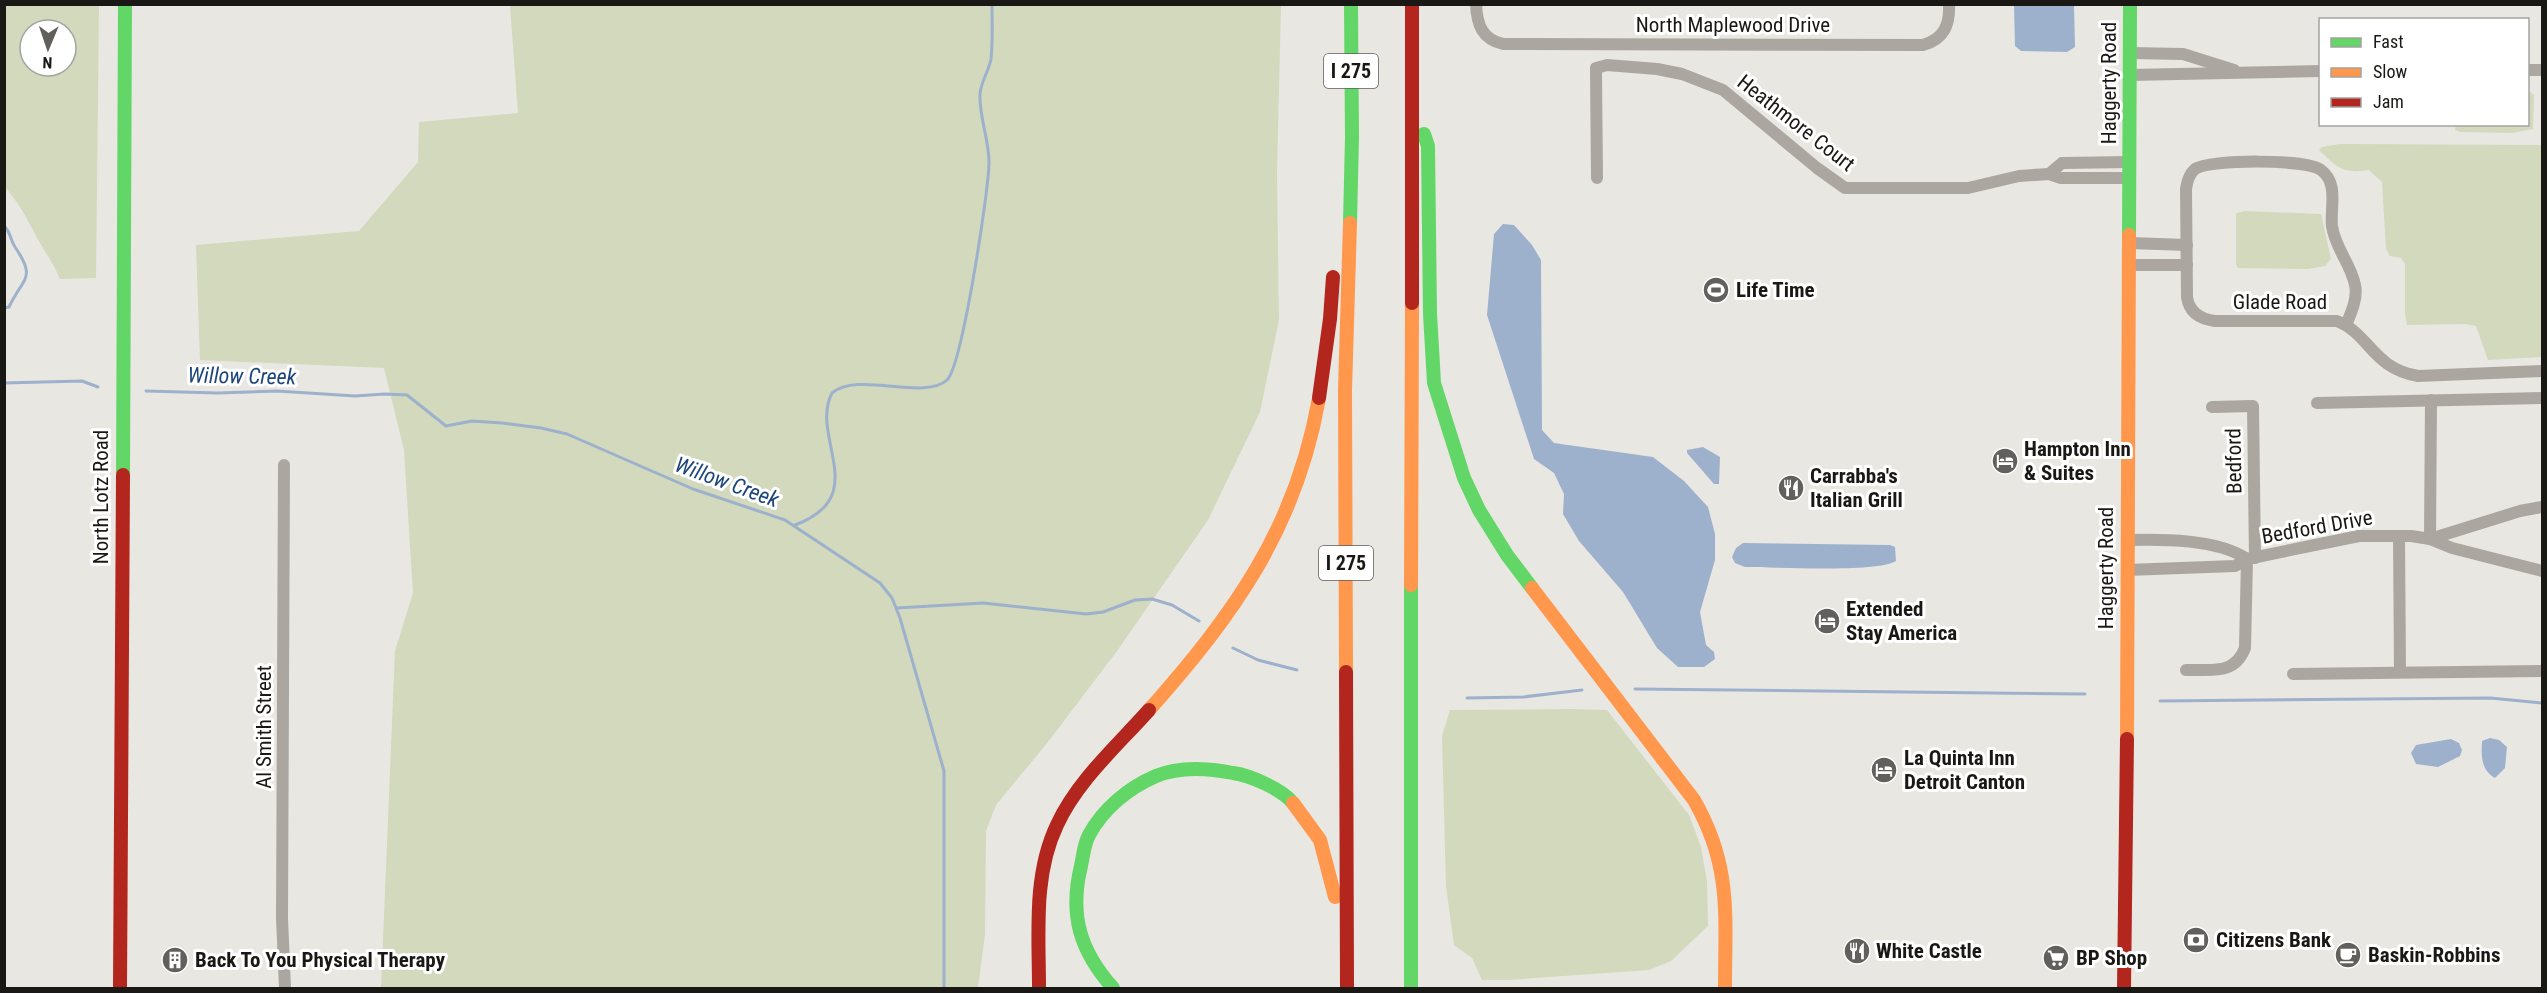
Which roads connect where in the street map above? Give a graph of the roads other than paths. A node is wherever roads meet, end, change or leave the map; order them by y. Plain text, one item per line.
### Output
1 (125, 4) edge
2 (1351, 4) edge
3 (1412, 4) edge
4 (1476, 4) edge
5 (1949, 4) edge
6 (2130, 4) edge
7 (2130, 52) junction
8 (2238, 71) junction
9 (2319, 71) edge
10 (2130, 75) junction
11 (1413, 105) junction
12 (1352, 137) junction
13 (2130, 162) junction
14 (2049, 174) junction
15 (1597, 178) dead end
16 (2130, 178) junction
17 (1336, 220) dead end
18 (2129, 243) junction
19 (2187, 245) junction
20 (1334, 262) dead end
21 (2129, 265) junction
22 (2187, 265) junction
23 (2346, 325) junction
24 (2542, 371) edge
25 (2542, 398) edge
26 (2431, 400) junction
27 (2317, 402) dead end
28 (2212, 407) dead end
29 (285, 465) dead end
30 (2542, 507) edge
31 (2399, 536) junction
32 (2430, 539) junction
33 (2127, 540) junction
34 (2251, 559) junction
35 (2127, 570) junction
36 (2542, 571) edge
37 (2186, 670) dead end
38 (2542, 670) edge
39 (2400, 672) junction
40 (2293, 674) dead end
41 (1347, 986) edge
42 (120, 988) edge
43 (285, 988) edge
44 (1039, 988) edge
45 (1113, 988) edge
46 (1411, 988) edge
47 (1725, 988) edge
48 (2124, 988) edge

1 - 42 main road, North Lotz Road
2 - 12 main road, I 275
3 - 11 main road
4 - 5 street, North Maplewood Drive
6 - 7 main road, Haggerty Road
7 - 8 street
7 - 10 main road, Haggerty Road
8 - 9 street
8 - 10 street
10 - 13 main road, Haggerty Road
11 - 46 main road
11 - 47 main road
12 - 17 main road
12 - 41 main road, I 275
13 - 14 street, Heathmore Court
13 - 16 main road, Haggerty Road
14 - 15 street, Heathmore Court
14 - 16 street, Heathmore Court
16 - 18 main road, Haggerty Road
18 - 19 street
18 - 21 main road, Haggerty Road
19 - 22 street, Glade Road
19 - 23 street, Glade Road
20 - 44 main road
21 - 22 street
21 - 33 main road, Haggerty Road
22 - 23 street, Glade Road
23 - 24 street, Glade Road
25 - 26 street
26 - 27 street
26 - 32 street
28 - 34 street, Bedford
29 - 43 street, Al Smith Street
30 - 32 street, Bedford Drive
31 - 32 street, Bedford Drive
31 - 34 street, Bedford Drive
31 - 39 street
32 - 36 street, Bedford Drive
33 - 34 street, Bedford Drive
33 - 35 main road, Haggerty Road
34 - 35 street, Bedford Drive
34 - 37 street, Bedford
35 - 48 main road, Haggerty Road
38 - 39 street
39 - 40 street
41 - 45 main road

